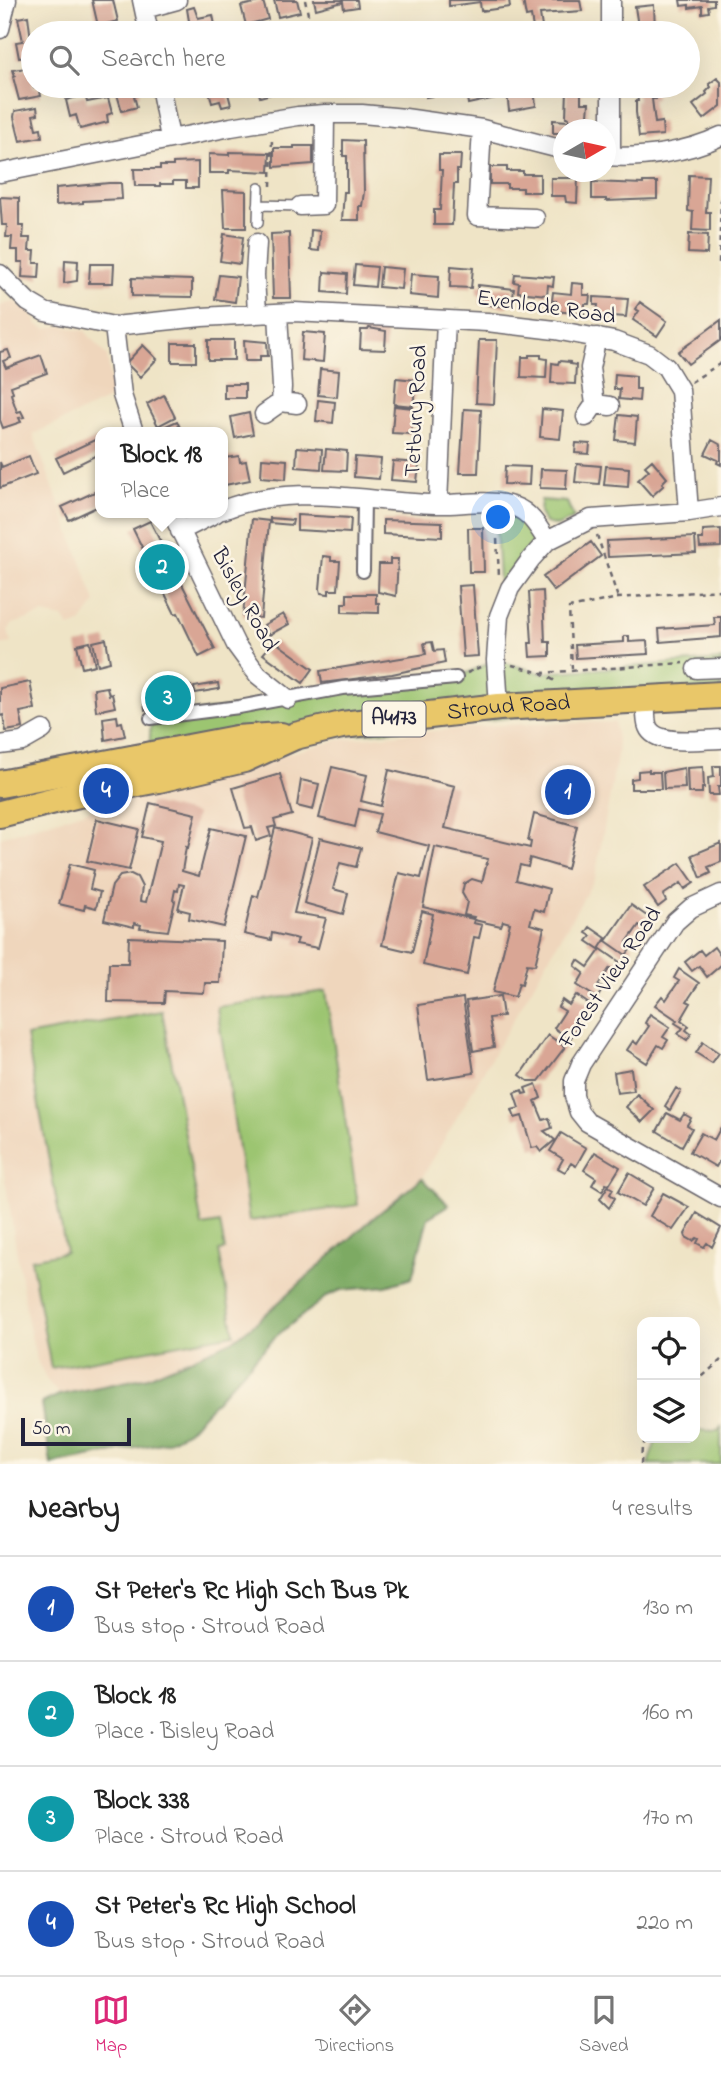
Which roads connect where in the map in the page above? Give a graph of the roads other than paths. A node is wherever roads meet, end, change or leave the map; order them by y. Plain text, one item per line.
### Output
1 (7, 0) edge
2 (177, 0) edge
3 (611, 0) edge
4 (143, 4) edge
5 (611, 21) edge
6 (0, 29) edge
7 (162, 98) edge
8 (610, 98) edge
9 (325, 114) junction
10 (610, 119) edge
11 (482, 129) junction
12 (721, 136) edge
13 (170, 138) junction
14 (553, 147) edge
15 (616, 155) edge
16 (1, 167) edge
17 (259, 188) dead end
18 (258, 205) junction
19 (300, 206) joint
20 (535, 218) dead end
21 (258, 223) dead end
22 (260, 246) dead end
23 (0, 274) edge
24 (266, 314) junction
25 (446, 320) junction
26 (114, 326) junction
27 (597, 337) junction
28 (597, 409) dead end
29 (264, 414) dead end
30 (132, 427) edge
31 (364, 499) junction
32 (438, 504) junction
33 (721, 507) edge
34 (228, 508) edge
35 (689, 512) junction
36 (174, 518) edge
37 (206, 518) edge
38 (180, 531) junction
39 (547, 541) junction
40 (363, 571) dead end
41 (695, 666) road end
42 (721, 668) edge
43 (456, 678) road end
44 (721, 695) edge
45 (288, 699) junction
46 (646, 699) junction
47 (499, 707) junction
48 (151, 718) dead end
49 (43, 730) dead end
50 (295, 736) junction
51 (721, 739) edge
52 (0, 746) edge
53 (0, 785) edge
54 (0, 814) edge
55 (721, 894) edge
56 (721, 1198) edge

1 - 6 street
2 - 4 street
3 - 5 street
7 - 13 street
8 - 10 street
9 - 11 street
9 - 13 street
9 - 19 street
11 - 14 street
11 - 20 street
12 - 15 street
13 - 16 street
17 - 18 lane
18 - 19 lane
18 - 21 lane
22 - 24 street
23 - 26 street, Evenlode Road
24 - 25 street, Evenlode Road
24 - 26 street, Evenlode Road
24 - 29 street
25 - 27 street, Evenlode Road
25 - 32 street, Tetbury Road
26 - 30 street
27 - 28 street
27 - 35 street, Evenlode Road
31 - 32 street
31 - 34 street
31 - 40 street
32 - 39 street
33 - 35 street
35 - 39 street
36 - 38 street, Bisley Road
37 - 38 street
38 - 45 street, Bisley Road
39 - 47 street
41 - 42 street
43 - 45 street, Stroud Road
44 - 46 main road, Stroud Road / A4173
45 - 48 street, Stroud Road
46 - 47 main road, Stroud Road / A4173
46 - 51 street
47 - 50 main road, Stroud Road / A4173
49 - 52 street
50 - 53 main road, Stroud Road / A4173
50 - 54 main road, Stroud Road / A4173
55 - 56 street, Forest View Road

